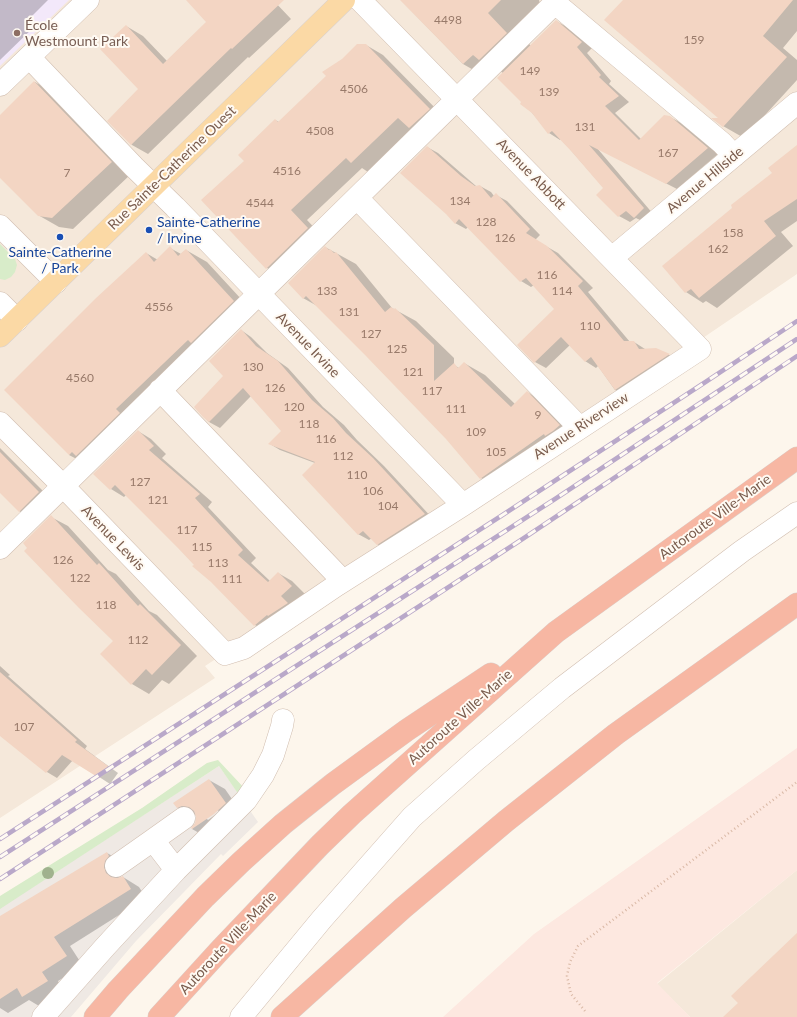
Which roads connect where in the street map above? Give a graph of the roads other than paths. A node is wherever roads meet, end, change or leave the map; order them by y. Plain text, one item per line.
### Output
1 (88, 0) edge
2 (344, 0) edge
3 (360, 0) edge
4 (29, 57) junction
5 (0, 85) edge
6 (458, 99) junction
7 (797, 103) edge
8 (734, 156) junction
9 (154, 186) junction
10 (357, 198) junction
11 (0, 226) edge
12 (613, 258) junction
13 (56, 282) junction
14 (259, 294) junction
15 (0, 303) edge
16 (17, 320) junction
17 (0, 336) edge
18 (700, 349) joint
19 (160, 390) junction
20 (0, 423) edge
21 (579, 427) junction
22 (797, 458) edge
23 (63, 486) junction
24 (463, 505) junction
25 (797, 513) edge
26 (0, 548) edge
27 (343, 581) junction
28 (797, 604) edge
29 (556, 632) junction
30 (226, 654) joint
31 (283, 720) dead end
32 (184, 818) dead end
33 (153, 840) junction
34 (116, 866) dead end
35 (176, 870) junction
36 (43, 1017) edge
37 (96, 1017) edge
38 (159, 1017) edge
39 (241, 1017) edge
40 (282, 1017) edge

1 - 4 street
2 - 9 main road, Rue Sainte-Catherine Ouest
3 - 6 street, Avenue Abbott
4 - 5 street
4 - 9 street, Avenue Irvine
6 - 8 street
6 - 10 street
6 - 12 street, Avenue Abbott
7 - 8 street, Avenue Hillside
8 - 12 street, Avenue Hillside
9 - 13 main road, Rue Sainte-Catherine Ouest
9 - 14 street, Avenue Irvine
10 - 14 street
10 - 21 street
11 - 13 street
12 - 18 street, Avenue Abbott
13 - 16 main road, Rue Sainte-Catherine Ouest
14 - 19 street
14 - 24 street, Avenue Irvine
15 - 16 street
16 - 17 main road, Rue Sainte-Catherine Ouest
18 - 21 street, Avenue Riverview
19 - 23 street
19 - 27 street
20 - 23 street, Avenue Lewis
21 - 24 street, Avenue Riverview
22 - 29 highway, Autoroute Ville-Marie
23 - 26 street
23 - 30 street, Avenue Lewis
24 - 27 street, Avenue Riverview
25 - 39 street
27 - 30 street, Avenue Riverview
28 - 40 highway
29 - 37 highway
29 - 38 highway, Autoroute Ville-Marie
31 - 35 street
32 - 33 street
33 - 34 street
33 - 35 street
35 - 36 street

